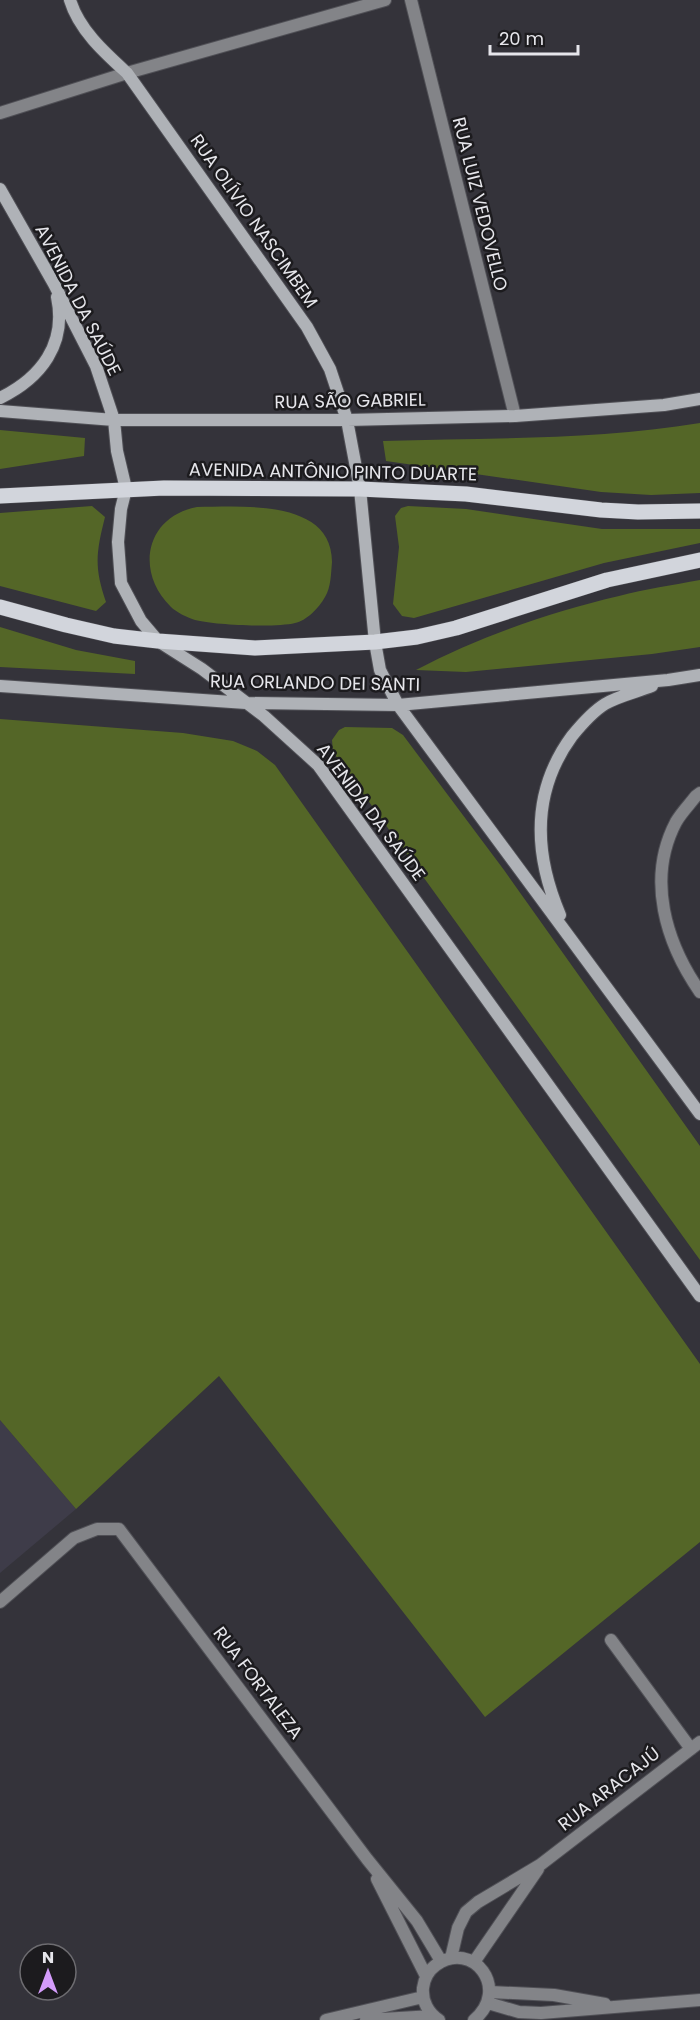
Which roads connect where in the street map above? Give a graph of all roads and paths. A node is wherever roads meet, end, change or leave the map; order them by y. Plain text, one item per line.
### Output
1 (70, 0) edge
2 (385, 0) edge
3 (411, 0) edge
4 (128, 73) junction
5 (0, 113) edge
6 (0, 189) edge
7 (54, 284) junction
8 (0, 398) edge
9 (700, 399) edge
10 (0, 411) edge
11 (515, 416) junction
12 (114, 420) junction
13 (347, 420) junction
14 (126, 489) junction
15 (360, 489) junction
16 (0, 496) edge
17 (700, 510) edge
18 (700, 560) edge
19 (0, 607) edge
20 (158, 640) junction
21 (375, 642) junction
22 (700, 675) edge
23 (668, 680) junction
24 (0, 686) edge
25 (246, 703) junction
26 (398, 705) junction
27 (700, 793) edge
28 (567, 933) junction
29 (700, 992) edge
30 (700, 1114) edge
31 (700, 1296) edge
32 (0, 1602) edge
33 (611, 1640) dead end
34 (695, 1745) edge
35 (367, 1859) junction
36 (540, 1865) junction
37 (446, 1960) junction
38 (474, 1962) junction
39 (426, 1976) junction
40 (423, 1997) junction
41 (700, 2000) edge
42 (621, 2007) junction
43 (484, 2010) edge
44 (436, 2018) edge
45 (326, 2020) edge
46 (366, 2020) edge

1 - 4 main road, RUA OLÍVIO NASCIMBEM
2 - 4 street
3 - 11 street, RUA LUIZ VEDOVELLO
4 - 5 street
4 - 13 main road, RUA OLÍVIO NASCIMBEM
6 - 7 main road, AVENIDA DA SAÚDE
7 - 8 main road
7 - 12 main road, AVENIDA DA SAÚDE
9 - 11 main road, RUA SÃO GABRIEL
10 - 12 main road, RUA SÃO GABRIEL
11 - 13 main road, RUA SÃO GABRIEL
12 - 13 main road, RUA SÃO GABRIEL
12 - 14 main road, AVENIDA DA SAÚDE
13 - 15 main road, RUA OLÍVIO NASCIMBEM
14 - 15 main road, AVENIDA ANTÔNIO PINTO DUARTE
14 - 16 main road, AVENIDA ANTÔNIO PINTO DUARTE
14 - 20 main road, AVENIDA DA SAÚDE
15 - 17 main road, AVENIDA ANTÔNIO PINTO DUARTE
15 - 21 main road
18 - 21 main road
19 - 20 main road
20 - 21 main road
20 - 25 main road, AVENIDA DA SAÚDE
21 - 26 main road
22 - 23 main road, RUA ORLANDO DEI SANTI
23 - 26 main road, RUA ORLANDO DEI SANTI
23 - 28 main road
24 - 25 main road, RUA ORLANDO DEI SANTI
25 - 26 main road, RUA ORLANDO DEI SANTI
25 - 31 main road, AVENIDA DA SAÚDE
26 - 28 main road
27 - 29 street
28 - 30 main road
32 - 35 street, RUA FORTALEZA
33 - 34 street
34 - 36 street, RUA ARACAJÚ
35 - 37 street, RUA FORTALEZA
35 - 39 street, RUA FORTALEZA
36 - 37 street, RUA ARACAJÚ
36 - 38 street, RUA ARACAJÚ
37 - 38 street
37 - 39 street
38 - 43 street
39 - 40 street
40 - 44 street
40 - 45 street
41 - 42 street
42 - 43 street
42 - 43 street
44 - 46 street

